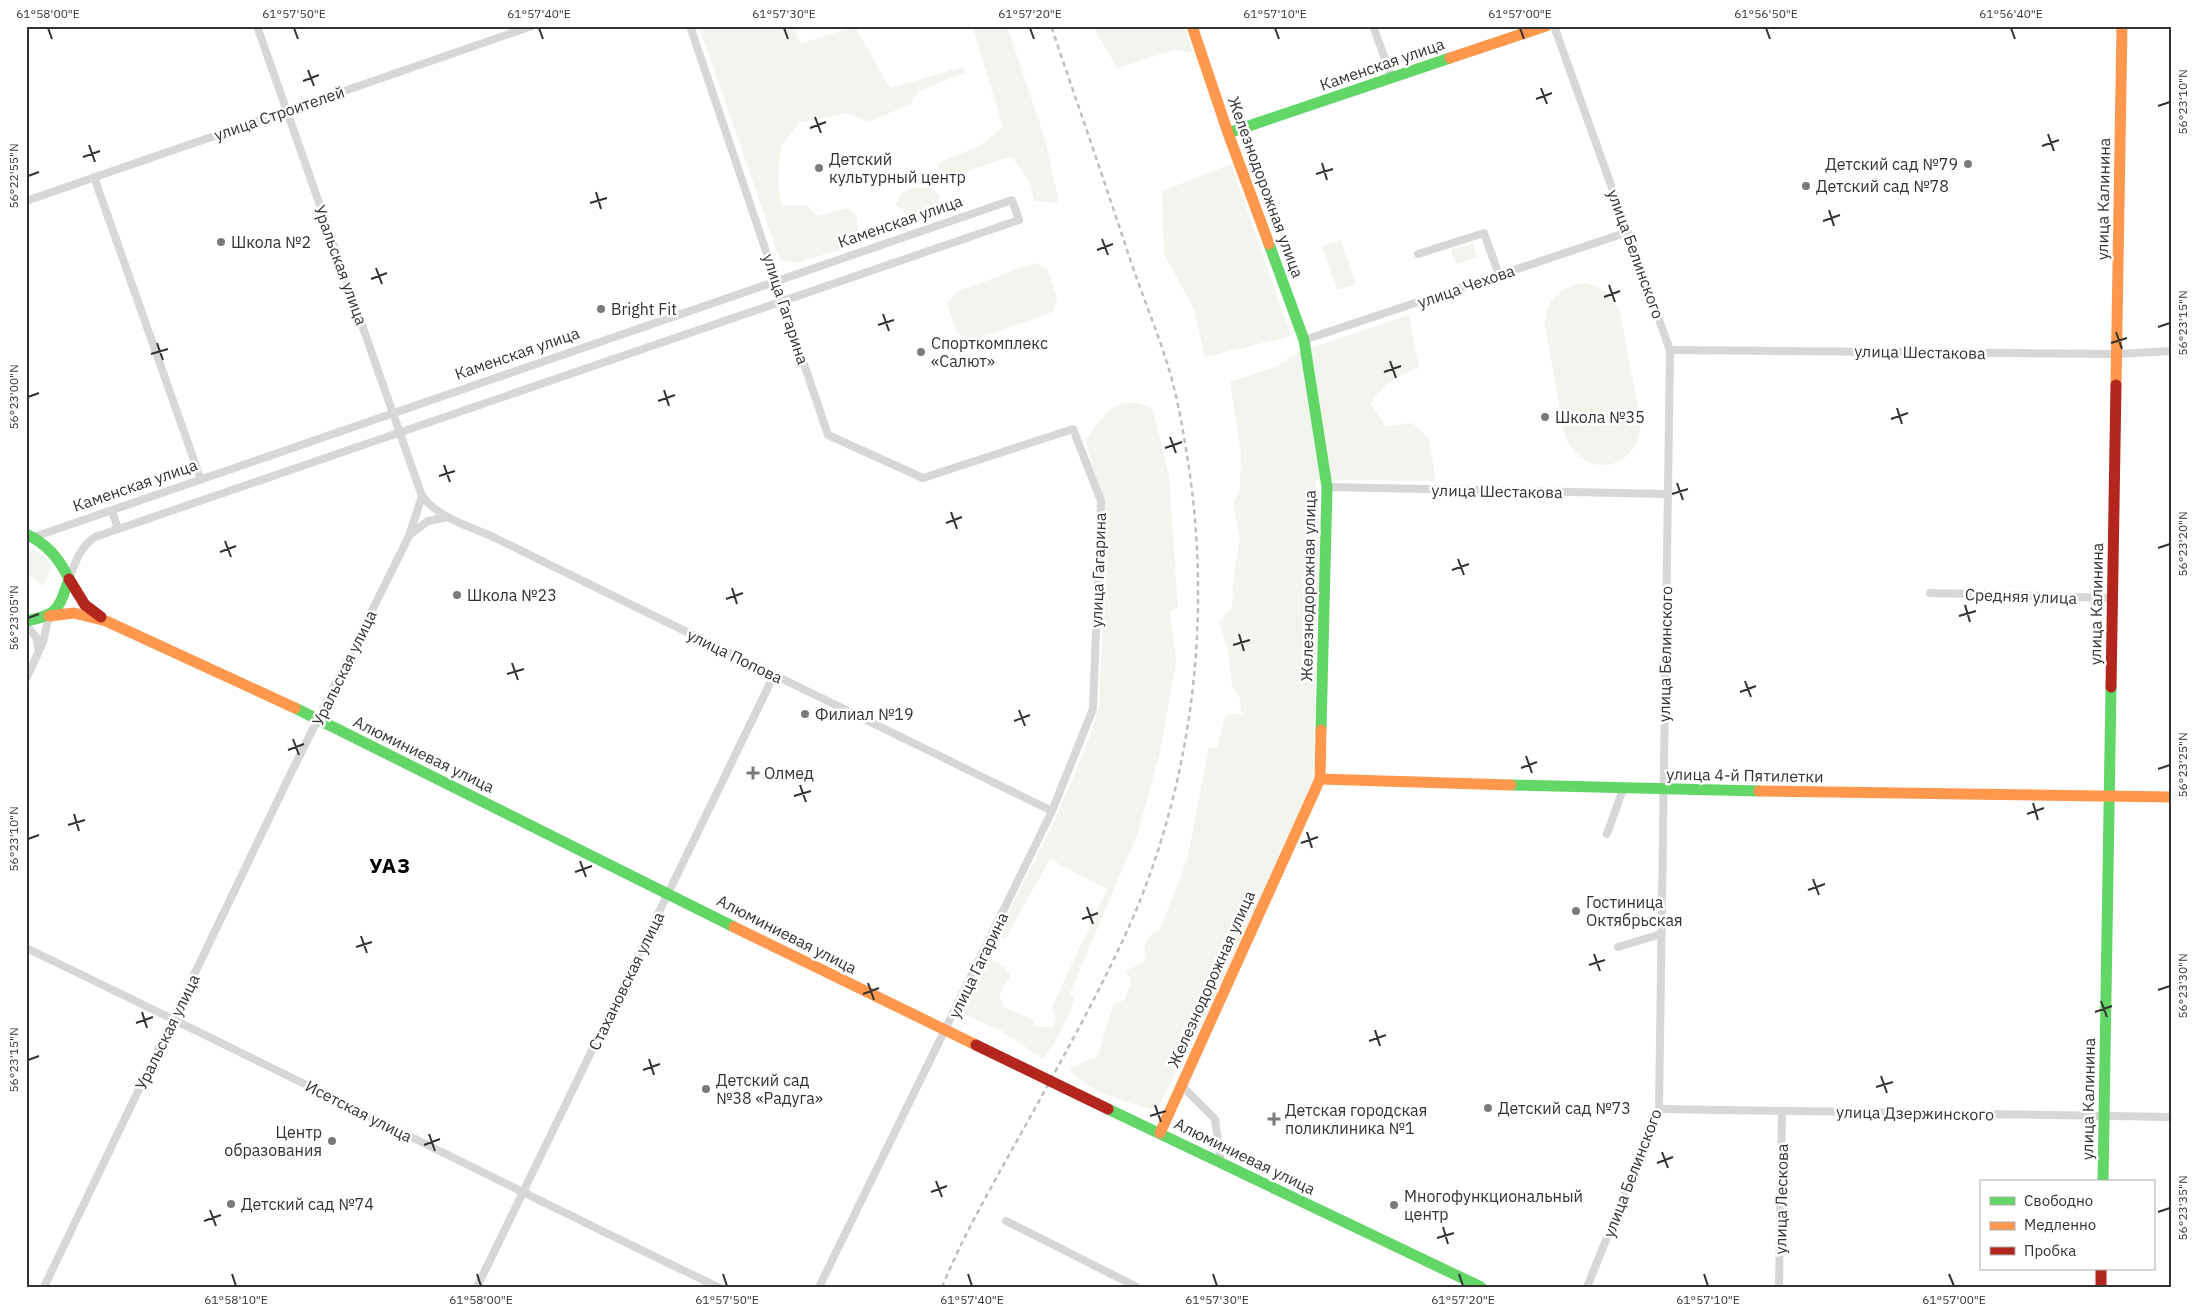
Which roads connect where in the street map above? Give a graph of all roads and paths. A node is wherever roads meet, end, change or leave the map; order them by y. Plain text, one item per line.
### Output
1 (257, 26) edge
2 (532, 26) edge
3 (690, 26) edge
4 (1192, 26) edge
5 (1373, 26) edge
6 (1546, 26) edge
7 (1554, 26) edge
8 (2122, 26) edge
9 (1392, 78) junction
10 (285, 111) junction
11 (1228, 133) junction
12 (94, 177) junction
13 (26, 201) edge
14 (1628, 232) junction
15 (1418, 254) dead end
16 (1499, 275) junction
17 (777, 280) junction
18 (784, 301) junction
19 (1304, 340) junction
20 (1670, 350) junction
21 (2171, 351) edge
22 (2117, 354) junction
23 (394, 413) junction
24 (401, 433) junction
25 (201, 480) junction
26 (1328, 487) junction
27 (1667, 494) junction
28 (422, 496) junction
29 (112, 511) junction
30 (448, 517) junction
31 (118, 529) junction
32 (30, 536) edge
33 (409, 536) junction
34 (69, 579) junction
35 (1930, 593) dead end
36 (2112, 598) junction
37 (49, 616) junction
38 (26, 621) edge
39 (106, 622) junction
40 (26, 625) edge
41 (39, 653) junction
42 (774, 675) junction
43 (26, 678) edge
44 (319, 720) junction
45 (1320, 779) junction
46 (1623, 789) junction
47 (1662, 790) junction
48 (2108, 796) junction
49 (2171, 797) edge
50 (1052, 811) junction
51 (1606, 834) dead end
52 (668, 893) junction
53 (1661, 934) junction
54 (26, 948) edge
55 (1618, 948) dead end
56 (173, 1019) junction
57 (946, 1030) junction
58 (1181, 1086) junction
59 (1659, 1109) junction
60 (1782, 1111) junction
61 (2104, 1116) junction
62 (2171, 1117) edge
63 (1160, 1133) junction
64 (1221, 1163) junction
65 (2103, 1180) edge
66 (522, 1193) junction
67 (1006, 1222) dead end
68 (2101, 1270) edge
69 (44, 1287) edge
70 (477, 1287) edge
71 (718, 1287) edge
72 (819, 1287) edge
73 (1137, 1287) edge
74 (1481, 1287) edge
75 (1587, 1287) edge
76 (1780, 1287) edge
77 (2101, 1287) edge

1 - 10 street, Уральская улица
2 - 10 street, улица Строителей
3 - 17 street, улица Гагарина
4 - 11 main road, Железнодорожная улица
5 - 9 street
6 - 9 main road, Каменская улица
7 - 14 street, улица Белинского
8 - 22 main road, улица Калинина
9 - 11 main road, Каменская улица
10 - 12 street, улица Строителей
10 - 23 street, Уральская улица
11 - 19 main road, Железнодорожная улица
12 - 13 street, улица Строителей
12 - 25 street
14 - 16 street, улица Чехова
14 - 20 street, улица Белинского
15 - 16 street
16 - 19 street, улица Чехова
17 - 18 street, улица Гагарина
17 - 18 street, Каменская улица
17 - 23 street, Каменская улица
18 - 24 street
18 - 50 street, улица Гагарина
19 - 26 main road, Железнодорожная улица
20 - 22 street, улица Шестакова
20 - 27 street, улица Белинского
21 - 22 street, улица Шестакова
22 - 36 main road, улица Калинина
23 - 24 street, Уральская улица
23 - 25 street, Каменская улица
24 - 28 street, Уральская улица
24 - 31 street
25 - 29 street, Каменская улица
26 - 27 street, улица Шестакова
26 - 45 main road, Железнодорожная улица
27 - 47 street, улица Белинского
28 - 30 street, улица Попова
28 - 33 street, Уральская улица
29 - 31 street
29 - 32 street, Каменская улица
30 - 33 street
30 - 42 street, улица Попова
31 - 34 street
32 - 34 main road
33 - 44 street, Уральская улица
34 - 37 main road
34 - 39 main road
35 - 36 street, Средняя улица
36 - 48 main road, улица Калинина
37 - 38 main road
37 - 39 main road
37 - 41 street
39 - 44 main road, Алюминиевая улица
40 - 41 street
41 - 43 street
42 - 50 street, улица Попова
42 - 52 street, Стахановская улица
44 - 52 main road, Алюминиевая улица
44 - 56 street, Уральская улица
45 - 46 main road, улица 4-й Пятилетки
45 - 58 main road, Железнодорожная улица
46 - 47 main road, улица 4-й Пятилетки
46 - 51 street
47 - 48 main road, улица 4-й Пятилетки
47 - 53 street, улица Белинского
48 - 49 main road, улица 4-й Пятилетки
48 - 61 main road, улица Калинина
50 - 57 street, улица Гагарина
52 - 57 main road, Алюминиевая улица
52 - 66 street, Стахановская улица
53 - 55 street
53 - 59 street, улица Белинского
54 - 56 street, Исетская улица
56 - 66 street, Исетская улица
56 - 69 street, Уральская улица
57 - 63 main road, Алюминиевая улица, bridge
57 - 72 street, улица Гагарина
58 - 63 main road, Железнодорожная улица
58 - 64 street
59 - 60 street, улица Дзержинского
59 - 75 street, улица Белинского
60 - 61 street, улица Дзержинского
60 - 76 street, улица Лескова
61 - 62 street, улица Дзержинского
61 - 65 main road, улица Калинина
63 - 64 main road, Алюминиевая улица
64 - 74 main road, Алюминиевая улица
66 - 70 street, Стахановская улица
66 - 71 street, Исетская улица
67 - 73 street
68 - 77 main road

